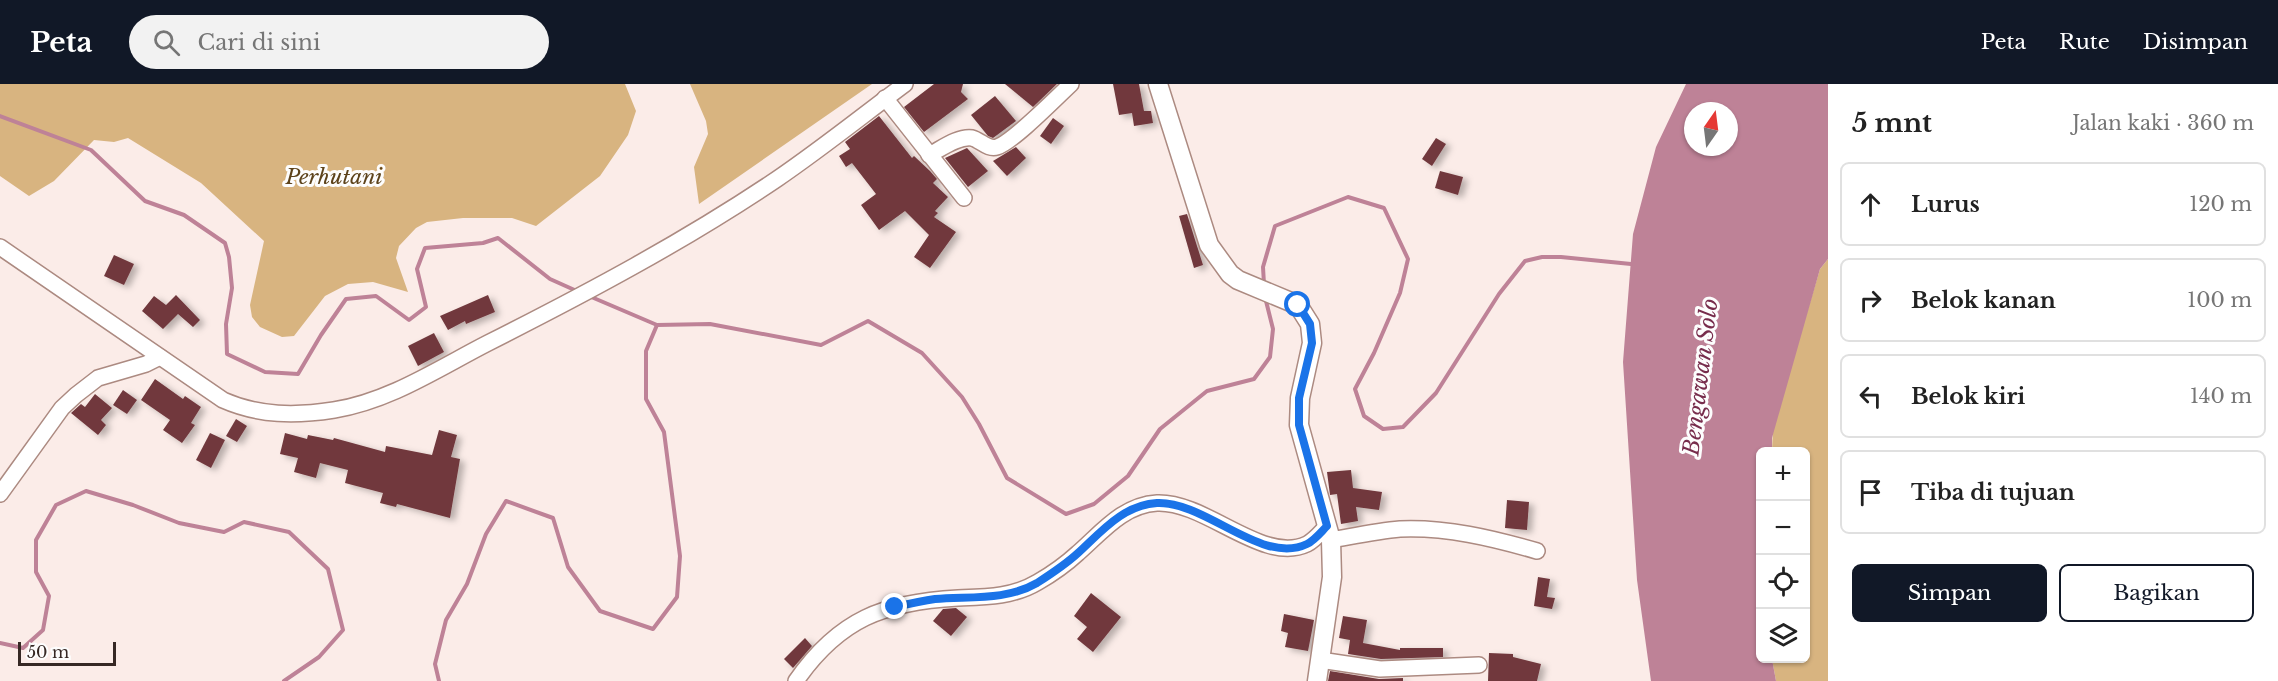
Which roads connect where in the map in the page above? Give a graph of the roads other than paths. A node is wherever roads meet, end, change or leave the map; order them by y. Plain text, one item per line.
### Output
1 (905, 84) edge
2 (1071, 84) edge
3 (1158, 84) edge
4 (885, 99) junction
5 (929, 155) junction
6 (964, 198) dead end
7 (0, 247) edge
8 (159, 357) junction
9 (0, 494) edge
10 (1329, 533) junction
11 (1537, 551) dead end
12 (1320, 660) junction
13 (1479, 665) dead end
14 (796, 681) edge
15 (1317, 681) edge

1 - 4 street
2 - 5 street
3 - 10 street
4 - 5 street
4 - 8 street
5 - 6 street
7 - 8 street
8 - 9 street
10 - 11 street
10 - 12 street
10 - 14 street
12 - 13 street
12 - 15 street

